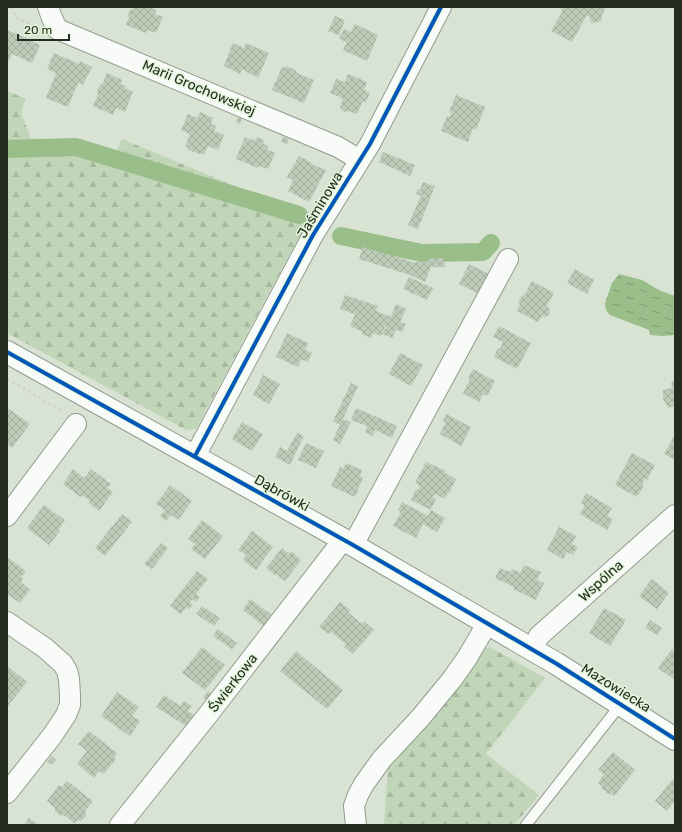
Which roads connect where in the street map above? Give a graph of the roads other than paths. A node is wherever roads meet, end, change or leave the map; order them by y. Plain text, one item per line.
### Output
1 (48, 7) edge
2 (441, 7) edge
3 (360, 160) junction
4 (508, 259) dead end
5 (7, 352) edge
6 (76, 424) road end
7 (195, 456) junction
8 (675, 515) edge
9 (7, 516) edge
10 (348, 543) junction
11 (7, 622) edge
12 (487, 624) junction
13 (538, 653) junction
14 (621, 704) junction
15 (675, 739) edge
16 (7, 793) edge
17 (120, 825) edge
18 (356, 825) edge
19 (526, 825) edge

1 - 3 street, Marii Grochowskiej
2 - 3 street, Jaśminowa
3 - 7 street, Jaśminowa
4 - 10 street
5 - 7 street, Dąbrówki
6 - 9 street
7 - 10 street, Dąbrówki
8 - 13 street, Wspólna
10 - 12 street, Dąbrówki
10 - 17 street, Świerkowa
11 - 16 street
12 - 13 street, Dąbrówki
12 - 18 street
13 - 14 street, Mazowiecka
14 - 15 street, Mazowiecka
14 - 19 lane

